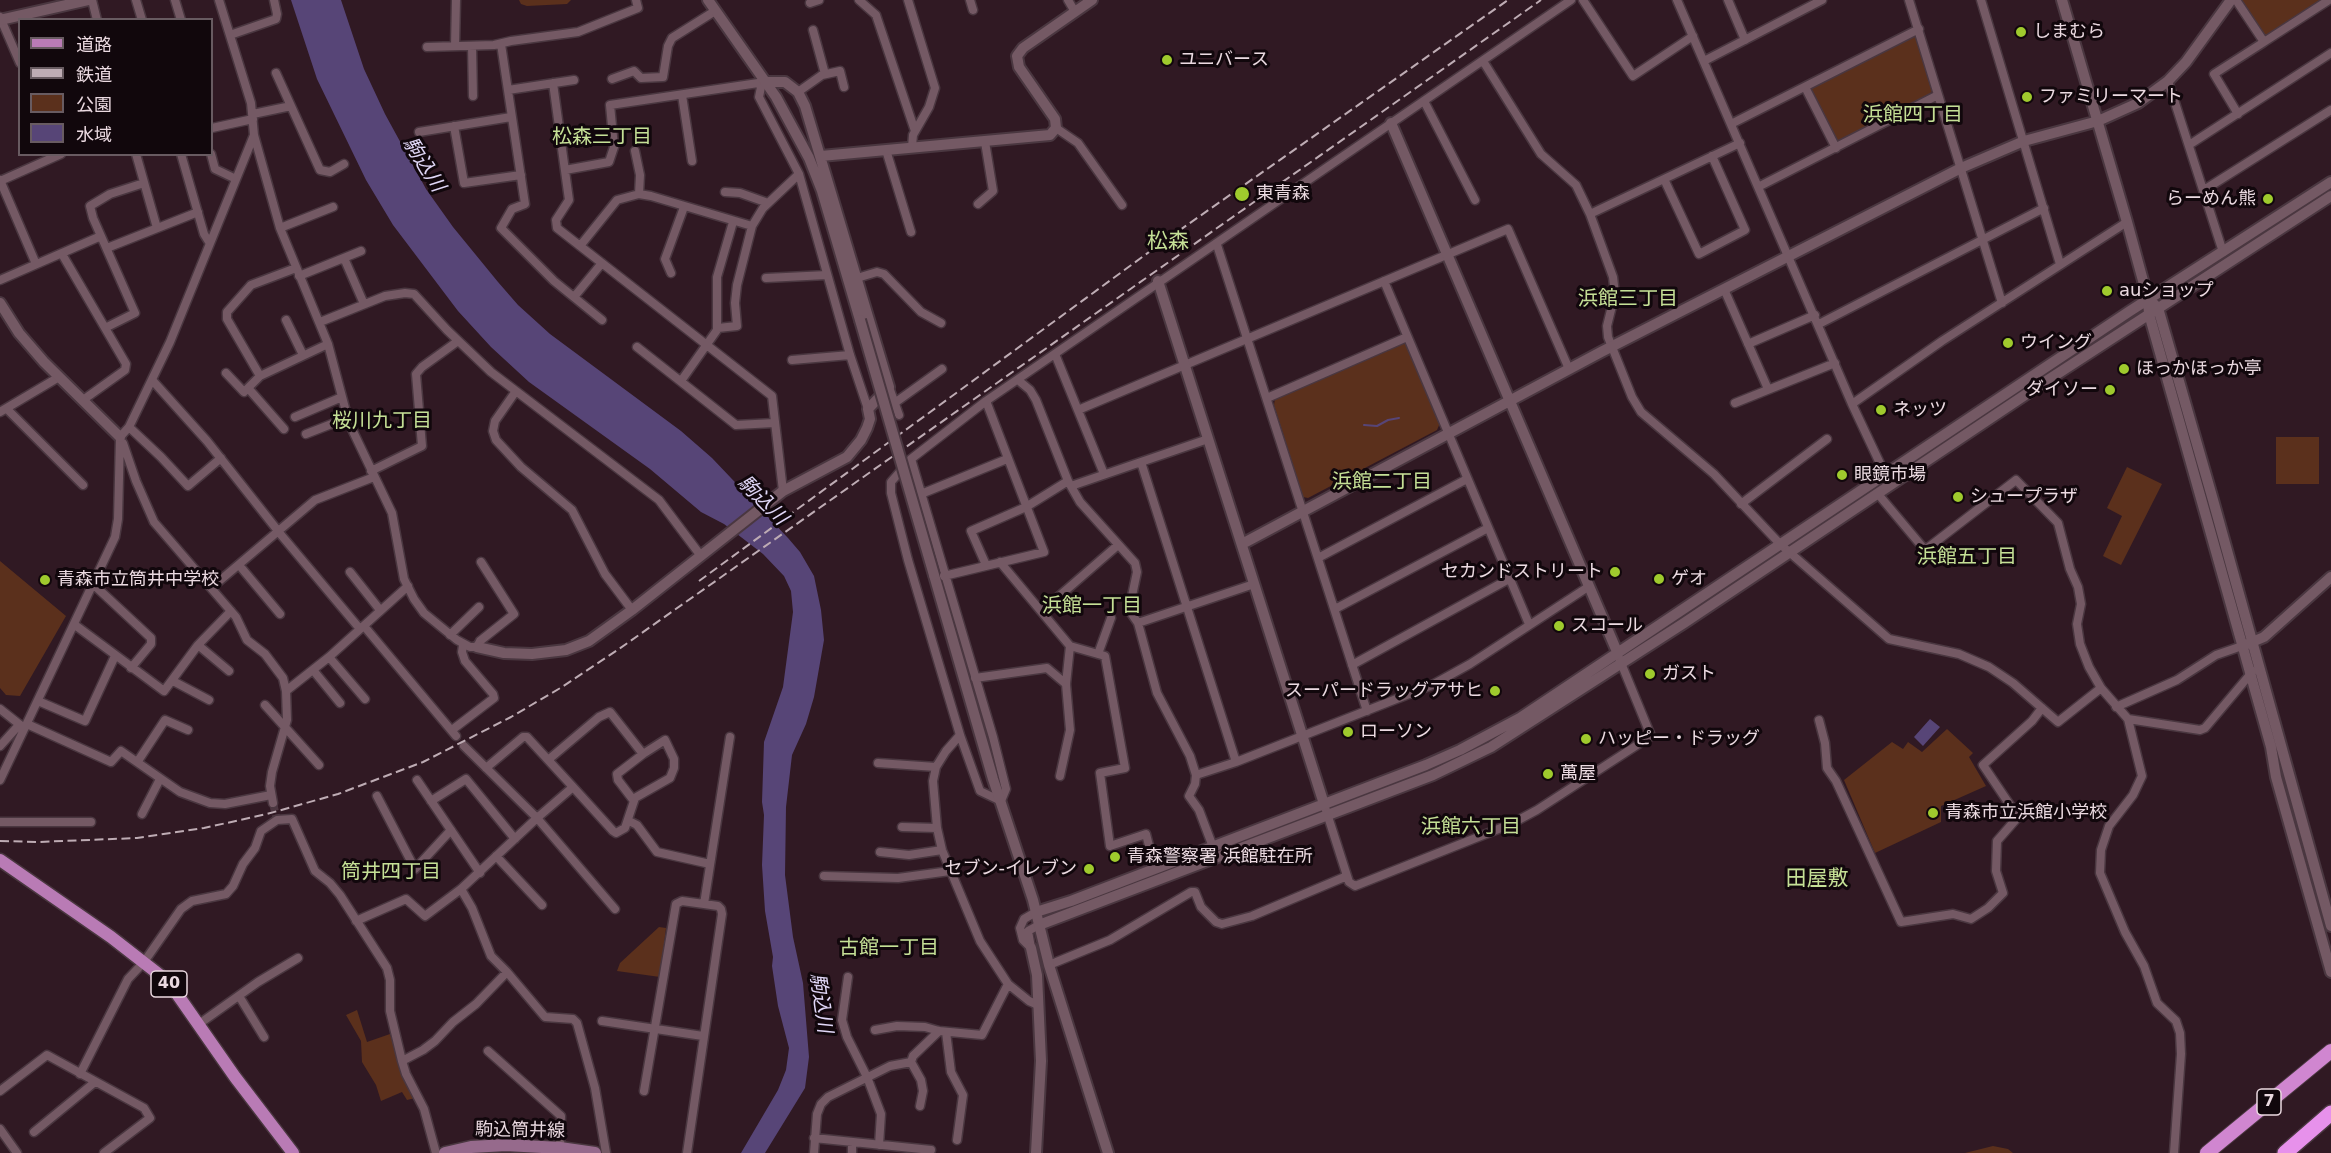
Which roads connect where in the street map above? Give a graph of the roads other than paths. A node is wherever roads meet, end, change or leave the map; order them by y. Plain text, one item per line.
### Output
1 (90, 0) edge
2 (136, 0) edge
3 (175, 0) edge
4 (219, 0) edge
5 (274, 0) edge
6 (456, 0) edge
7 (636, 0) edge
8 (708, 0) edge
9 (859, 0) edge
10 (908, 0) edge
11 (970, 0) edge
12 (1068, 0) edge
13 (1092, 0) edge
14 (1571, 0) edge
15 (1583, 0) edge
16 (1677, 0) edge
17 (1728, 0) edge
18 (1822, 0) edge
19 (1909, 0) edge
20 (1981, 0) edge
21 (2233, 0) edge
22 (2329, 0) edge
23 (2062, 1) edge
24 (973, 10) dead end
25 (715, 11) junction
26 (1075, 12) junction
27 (44, 15) edge
28 (97, 18) edge
29 (141, 18) edge
30 (180, 18) edge
31 (0, 19) edge
32 (1919, 29) junction
33 (813, 30) dead end
34 (230, 35) junction
35 (1693, 36) junction
36 (1745, 40) junction
37 (2264, 42) junction
38 (501, 44) junction
39 (455, 46) junction
40 (472, 46) junction
41 (427, 47) dead end
42 (2331, 53) edge
43 (18, 59) edge
44 (1704, 61) junction
45 (1483, 62) junction
46 (276, 73) dead end
47 (825, 74) junction
48 (573, 80) dead end
49 (612, 80) dead end
50 (2168, 81) junction
51 (765, 82) junction
52 (553, 83) junction
53 (844, 87) dead end
54 (1804, 87) junction
55 (508, 90) junction
56 (798, 92) junction
57 (682, 95) junction
58 (1938, 95) junction
59 (472, 96) dead end
60 (1424, 101) junction
61 (291, 106) junction
62 (2331, 110) edge
63 (2238, 114) junction
64 (253, 116) junction
65 (511, 117) junction
66 (2098, 121) junction
67 (1391, 123) junction
68 (1731, 124) junction
69 (454, 126) junction
70 (213, 128) edge
71 (1056, 128) junction
72 (915, 131) junction
73 (418, 132) dead end
74 (254, 135) junction
75 (2024, 141) junction
76 (985, 142) junction
77 (1740, 143) junction
78 (2189, 145) junction
79 (912, 147) junction
80 (1836, 148) junction
81 (886, 150) junction
82 (635, 151) dead end
83 (56, 156) edge
84 (137, 156) edge
85 (182, 156) edge
86 (212, 156) edge
87 (821, 156) junction
88 (1712, 156) junction
89 (692, 161) dead end
90 (344, 164) dead end
91 (1961, 168) junction
92 (565, 170) junction
93 (799, 174) junction
94 (521, 175) junction
95 (1664, 178) junction
96 (236, 179) junction
97 (0, 181) edge
98 (2331, 182) edge
99 (144, 183) junction
100 (1758, 188) junction
101 (2204, 190) junction
102 (725, 192) dead end
103 (639, 194) junction
104 (2331, 196) edge
105 (1475, 200) dead end
106 (768, 203) junction
107 (978, 204) dead end
108 (1122, 205) dead end
109 (333, 207) dead end
110 (684, 207) junction
111 (2044, 208) junction
112 (198, 212) junction
113 (1590, 214) junction
114 (733, 222) junction
115 (2127, 222) junction
116 (752, 226) junction
117 (157, 228) junction
118 (280, 228) junction
119 (911, 232) dead end
120 (101, 236) junction
121 (1983, 240) junction
122 (209, 242) junction
123 (1217, 245) junction
124 (580, 246) junction
125 (107, 248) junction
126 (361, 251) dead end
127 (2223, 252) junction
128 (62, 254) junction
129 (1447, 254) junction
130 (1788, 257) junction
131 (344, 258) junction
132 (602, 263) junction
133 (36, 264) junction
134 (2060, 264) junction
135 (298, 272) junction
136 (671, 273) dead end
137 (827, 275) junction
138 (766, 278) dead end
139 (857, 278) junction
140 (0, 280) edge
141 (1158, 281) junction
142 (1384, 281) junction
143 (1724, 289) junction
144 (574, 297) junction
145 (2148, 299) junction
146 (0, 303) edge
147 (2002, 303) junction
148 (364, 304) junction
149 (2153, 311) junction
150 (286, 320) dead end
151 (602, 320) dead end
152 (1817, 320) junction
153 (320, 322) junction
154 (941, 323) dead end
155 (105, 328) junction
156 (718, 328) junction
157 (1407, 337) junction
158 (1248, 338) junction
159 (458, 341) junction
160 (328, 344) junction
161 (1748, 344) junction
162 (708, 346) junction
163 (1613, 346) junction
164 (637, 347) dead end
165 (1055, 354) junction
166 (303, 355) junction
167 (850, 355) junction
168 (792, 360) dead end
169 (1835, 363) junction
170 (1185, 366) junction
171 (942, 369) dead end
172 (1569, 369) junction
173 (226, 374) dead end
174 (260, 376) junction
175 (59, 377) junction
176 (1018, 380) junction
177 (153, 381) junction
178 (681, 381) junction
179 (889, 387) junction
180 (248, 388) junction
181 (1768, 389) junction
182 (516, 392) junction
183 (342, 397) junction
184 (1267, 398) junction
185 (83, 400) junction
186 (986, 401) junction
187 (1510, 401) junction
188 (896, 402) junction
189 (1736, 403) dead end
190 (1852, 404) junction
191 (868, 409) junction
192 (1078, 410) junction
193 (4, 411) edge
194 (899, 415) dead end
195 (295, 417) dead end
196 (347, 418) junction
197 (774, 423) junction
198 (129, 427) junction
199 (284, 429) dead end
200 (306, 434) dead end
201 (1448, 434) junction
202 (120, 437) junction
203 (1208, 439) junction
204 (1827, 439) dead end
205 (221, 458) junction
206 (911, 459) junction
207 (1007, 459) junction
208 (1141, 462) junction
209 (372, 474) junction
210 (1104, 474) junction
211 (1885, 474) junction
212 (1467, 479) junction
213 (1069, 483) junction
214 (83, 485) dead end
215 (783, 491) junction
216 (921, 494) junction
217 (1878, 494) junction
218 (1741, 504) junction
219 (1026, 507) junction
220 (1304, 512) junction
221 (1488, 528) junction
222 (278, 531) junction
223 (1242, 544) junction
224 (1780, 544) junction
225 (1118, 545) junction
226 (1790, 552) junction
227 (701, 556) junction
228 (1318, 558) junction
229 (481, 562) dead end
230 (1000, 562) junction
231 (239, 565) junction
232 (986, 565) junction
233 (350, 572) dead end
234 (939, 576) junction
235 (2331, 577) edge
236 (1509, 579) junction
237 (1254, 584) junction
238 (94, 585) junction
239 (408, 586) junction
240 (1588, 587) junction
241 (212, 588) junction
242 (1187, 607) junction
243 (479, 608) dead end
244 (1335, 609) junction
245 (380, 610) junction
246 (633, 610) junction
247 (231, 611) junction
248 (1042, 611) junction
249 (280, 614) dead end
250 (1111, 618) dead end
251 (1138, 623) junction
252 (1529, 624) junction
253 (75, 625) junction
254 (362, 627) junction
255 (450, 635) junction
256 (2247, 644) junction
257 (198, 645) junction
258 (463, 645) junction
259 (1070, 646) junction
260 (477, 647) junction
261 (1098, 654) junction
262 (115, 656) junction
263 (329, 657) junction
264 (1619, 659) junction
265 (1352, 665) junction
266 (131, 668) junction
267 (313, 670) junction
268 (2254, 670) junction
269 (229, 671) dead end
270 (975, 678) junction
271 (173, 681) junction
272 (1066, 684) junction
273 (2101, 688) junction
274 (286, 691) junction
275 (365, 699) dead end
276 (209, 700) dead end
277 (38, 701) junction
278 (340, 702) dead end
279 (265, 705) dead end
280 (2116, 707) junction
281 (2042, 708) junction
282 (0, 709) edge
283 (1367, 711) junction
284 (2128, 719) junction
285 (1819, 720) dead end
286 (23, 725) junction
287 (285, 728) junction
288 (188, 729) dead end
289 (960, 735) junction
290 (1302, 735) junction
291 (730, 738) dead end
292 (0, 746) edge
293 (464, 746) dead end
294 (643, 754) junction
295 (548, 760) junction
296 (138, 761) junction
297 (1236, 762) junction
298 (878, 763) dead end
299 (319, 765) dead end
300 (936, 767) junction
301 (486, 768) junction
302 (1196, 775) junction
303 (1060, 776) dead end
304 (160, 779) junction
305 (0, 780) edge
306 (417, 780) dead end
307 (573, 787) junction
308 (377, 796) dead end
309 (633, 799) junction
310 (431, 801) junction
311 (1001, 801) junction
312 (1324, 804) junction
313 (142, 814) dead end
314 (1328, 815) junction
315 (537, 819) junction
316 (629, 821) junction
317 (0, 822) edge
318 (91, 822) dead end
319 (902, 827) dead end
320 (937, 828) junction
321 (451, 830) junction
322 (515, 839) junction
323 (1213, 847) junction
324 (942, 850) junction
325 (880, 852) dead end
326 (496, 856) junction
327 (0, 860) edge
328 (710, 864) junction
329 (1155, 869) junction
330 (950, 871) junction
331 (480, 873) junction
332 (824, 876) dead end
333 (1347, 876) junction
334 (461, 890) junction
335 (704, 904) junction
336 (542, 905) dead end
337 (615, 909) dead end
338 (1036, 912) junction
339 (356, 921) junction
340 (1039, 925) junction
341 (2331, 926) edge
342 (1031, 948) junction
343 (298, 958) dead end
344 (144, 962) junction
345 (1049, 965) junction
346 (507, 972) junction
347 (2331, 972) edge
348 (848, 977) dead end
349 (1008, 984) junction
350 (239, 996) junction
351 (1038, 1005) junction
352 (602, 1021) dead end
353 (199, 1024) junction
354 (656, 1028) junction
355 (875, 1029) dead end
356 (943, 1031) junction
357 (704, 1036) junction
358 (264, 1037) dead end
359 (488, 1051) dead end
360 (2331, 1051) edge
361 (402, 1061) junction
362 (911, 1062) junction
363 (80, 1074) junction
364 (867, 1077) junction
365 (95, 1082) junction
366 (0, 1091) edge
367 (644, 1091) dead end
368 (920, 1106) dead end
369 (2331, 1113) edge
370 (0, 1129) edge
371 (33, 1132) dead end
372 (814, 1138) junction
373 (957, 1140) dead end
374 (852, 1142) junction
375 (879, 1145) junction
376 (560, 1148) junction
377 (895, 1150) edge
378 (931, 1150) dead end
379 (17, 1153) edge
380 (104, 1153) edge
381 (293, 1153) edge
382 (436, 1153) edge
383 (445, 1153) edge
384 (595, 1153) edge
385 (606, 1153) edge
386 (687, 1153) edge
387 (814, 1153) edge
388 (852, 1153) edge
389 (1036, 1153) edge
390 (1108, 1153) edge
391 (2174, 1153) edge
392 (2207, 1153) edge
393 (2284, 1153) edge

1 - 27 street
1 - 28 street
2 - 29 street
3 - 30 street
4 - 34 street
5 - 34 street
6 - 39 street
7 - 38 street
8 - 25 street
9 - 72 street
10 - 72 street
11 - 24 street
12 - 26 street
13 - 26 street
14 - 45 street
15 - 35 street
16 - 35 street
17 - 36 street
18 - 36 street
19 - 32 street
20 - 75 street
21 - 37 street
21 - 50 street
22 - 37 street
23 - 66 street
25 - 49 street
25 - 51 street
26 - 71 street
27 - 31 street
31 - 43 street
32 - 54 street
32 - 58 street
33 - 47 street
34 - 64 street
35 - 44 street
36 - 44 street
37 - 63 street
38 - 40 street
38 - 55 street
39 - 40 street
39 - 41 street
40 - 59 street
42 - 63 street
44 - 68 street
45 - 60 street
45 - 113 street
46 - 61 street
47 - 53 street
47 - 56 street
48 - 52 street
50 - 66 street
50 - 78 street
51 - 56 street
51 - 57 street
51 - 93 street
51 - 234 street, bridge
52 - 55 street
52 - 92 street
54 - 68 street
54 - 80 street
55 - 65 street
56 - 87 street
57 - 89 street
57 - 92 street
58 - 80 street
58 - 91 street
60 - 67 street
60 - 105 street
61 - 64 street
61 - 90 street
62 - 101 street
63 - 78 street
64 - 70 street
64 - 74 street
65 - 69 street
65 - 94 street
66 - 75 street
66 - 115 street
67 - 123 street
67 - 129 street
68 - 77 street
69 - 73 street
69 - 94 street
71 - 76 street
71 - 108 street
72 - 79 street
74 - 96 street
74 - 118 street
75 - 91 street
75 - 111 street
76 - 79 street
76 - 107 street
77 - 88 street
77 - 100 street
78 - 101 street
79 - 81 street
80 - 100 street
81 - 87 street
81 - 119 street
82 - 103 street
83 - 97 street
84 - 99 street
85 - 112 street
86 - 96 street
87 - 139 street
88 - 95 street
88 - 95 street
91 - 121 street
91 - 130 street
92 - 124 street
93 - 106 street
93 - 137 street
94 - 144 street
95 - 113 street
96 - 122 street
97 - 133 street
98 - 127 street
99 - 117 street
99 - 120 street
100 - 130 street
101 - 127 street
102 - 106 street
103 - 110 street
103 - 124 street
104 - 149 street
106 - 116 street
109 - 118 street
110 - 114 street
110 - 136 street
111 - 121 street
111 - 134 street
112 - 117 street
112 - 122 street
113 - 163 street
114 - 116 street
114 - 156 street
115 - 134 street
115 - 145 street
116 - 156 street
117 - 125 street
118 - 135 street
120 - 125 street
120 - 128 street
121 - 147 street
121 - 152 street
122 - 177 street
123 - 141 street
123 - 158 street
124 - 132 street
125 - 155 street
126 - 131 street
127 - 145 street
128 - 133 street
128 - 155 street
129 - 142 street
129 - 172 street
129 - 187 street
130 - 143 street
130 - 152 street
131 - 135 street
131 - 148 street
132 - 144 street
132 - 162 street
133 - 140 street
134 - 147 street
135 - 153 street
135 - 174 street
137 - 138 street
137 - 167 street
139 - 154 street
139 - 179 street
141 - 165 street
141 - 170 street
142 - 157 street
142 - 158 street
143 - 161 street
143 - 163 street
144 - 151 street
145 - 149 street
145 - 211 street
146 - 175 street
147 - 190 street
148 - 153 street
148 - 159 street
149 - 217 street
149 - 256 street
150 - 166 street
152 - 161 street
152 - 169 street
153 - 160 street
155 - 185 street
156 - 162 street
157 - 184 street
157 - 201 street
158 - 170 street
158 - 184 street
159 - 182 street
159 - 209 street
160 - 166 street
160 - 183 street
161 - 181 street
162 - 178 street
162 - 197 street
163 - 172 street
163 - 218 street
164 - 178 street
165 - 176 street
165 - 192 street
166 - 174 street
167 - 168 street
167 - 191 street
169 - 181 street
169 - 190 street
170 - 192 street
170 - 203 street
171 - 188 street
172 - 187 street
173 - 180 street
174 - 180 street
175 - 185 street
175 - 193 street
176 - 186 street
176 - 213 street
177 - 198 street
177 - 205 street
178 - 197 street
179 - 188 street
179 - 191 street
180 - 199 street
181 - 189 street
182 - 227 street
182 - 246 street
183 - 195 street
183 - 196 street
184 - 220 street
185 - 202 street
186 - 206 street
186 - 207 street
187 - 201 street
187 - 240 street
188 - 194 street
190 - 211 street
191 - 215 street
192 - 210 street
193 - 214 street
196 - 200 street
196 - 209 street
197 - 215 street
198 - 202 street
198 - 205 street
201 - 212 street
201 - 220 street
202 - 238 street
202 - 241 street
203 - 208 street
203 - 223 street
204 - 218 street
205 - 222 street
206 - 216 street
206 - 289 street
207 - 216 street
207 - 219 street
208 - 210 street
208 - 242 street
209 - 222 street
209 - 239 street
210 - 213 street
211 - 224 street
212 - 221 street
212 - 228 street
213 - 219 street
213 - 225 street
215 - 227 street
216 - 234 street
217 - 226 street
217 - 273 street
218 - 224 street
219 - 230 street
219 - 232 street
220 - 223 street
220 - 228 street
221 - 236 street
221 - 244 street
222 - 231 street
222 - 254 street
223 - 237 street
224 - 226 street
224 - 264 street
225 - 248 street
225 - 251 street
226 - 264 street
226 - 281 street
227 - 246 street
228 - 244 street
229 - 260 street
230 - 232 street
230 - 248 street
231 - 241 street
231 - 249 street
232 - 234 street
233 - 245 street
234 - 270 street
234 - 311 street
235 - 256 street
236 - 252 street
236 - 265 street
237 - 242 street
237 - 290 street
238 - 253 street
238 - 266 street
239 - 245 street
239 - 255 street
240 - 252 street
240 - 264 street
241 - 247 street
242 - 251 street
242 - 297 street
243 - 255 street
244 - 265 street
245 - 254 street
246 - 260 street
247 - 257 street
247 - 274 street
248 - 259 street
250 - 261 street
251 - 302 street
252 - 283 street
253 - 262 street
253 - 277 street
254 - 258 street
254 - 263 street
255 - 258 street
256 - 268 street
256 - 280 street
257 - 269 street
257 - 271 street
258 - 260 street
259 - 261 street
259 - 272 street
261 - 329 street
262 - 266 street
262 - 277 street
263 - 267 street
263 - 275 street
264 - 312 street
264 - 314 street
264 - 333 street
265 - 283 street
266 - 271 street
267 - 274 street
267 - 278 street
268 - 284 street
268 - 341 street
268 - 347 street
270 - 272 street
270 - 311 street
271 - 276 street
272 - 303 street
273 - 280 street
273 - 281 street
274 - 287 street
277 - 286 street
279 - 287 street
280 - 284 street
281 - 285 street
282 - 286 street
283 - 290 street
284 - 391 street
286 - 292 street
286 - 296 street
286 - 305 street
287 - 299 street
287 - 304 street
288 - 296 street
289 - 300 street
289 - 311 street
290 - 297 street
290 - 312 street
291 - 328 street
293 - 301 street
294 - 295 street
294 - 309 street
294 - 309 street
295 - 301 street
295 - 307 street
296 - 304 street
297 - 302 street
298 - 300 street
300 - 320 street
301 - 315 street
302 - 323 street
304 - 313 street
306 - 310 street
307 - 315 street
307 - 316 street
308 - 321 street
309 - 316 street
310 - 321 street
310 - 322 street
311 - 338 street
312 - 314 street
312 - 323 street
314 - 333 street
314 - 340 street
315 - 322 street
315 - 337 street
316 - 328 street
317 - 318 street
319 - 320 street
320 - 324 street
321 - 331 street
322 - 326 street
323 - 329 street
324 - 325 street
324 - 330 street
326 - 331 street
326 - 336 street
327 - 344 main road, 40
328 - 335 street
329 - 338 street
330 - 332 street
330 - 349 street
331 - 334 street
333 - 345 street
334 - 339 street
334 - 346 street
335 - 354 street
335 - 357 street
338 - 340 street
338 - 342 street
339 - 344 street
339 - 361 street
340 - 342 street
340 - 345 street
342 - 351 street
343 - 350 street
344 - 353 main road, 40
344 - 363 street
345 - 390 street
346 - 361 street
346 - 385 street
348 - 364 street
349 - 351 street
349 - 356 street
350 - 353 street
350 - 358 street
351 - 389 street
352 - 354 street
353 - 381 main road, 40
354 - 357 street
354 - 367 street
355 - 356 street
356 - 362 street
356 - 373 street
357 - 386 street
359 - 376 street
360 - 392 highway, 7
361 - 382 street
362 - 364 street
362 - 368 street
363 - 365 street
363 - 366 street
364 - 372 street
364 - 375 street
365 - 371 street
365 - 380 street
369 - 393 highway
370 - 379 street
372 - 374 street
372 - 387 street
374 - 375 street
374 - 388 street
375 - 377 street
376 - 383 main road, 駒込筒井線
376 - 384 main road, 駒込筒井線
377 - 378 street

